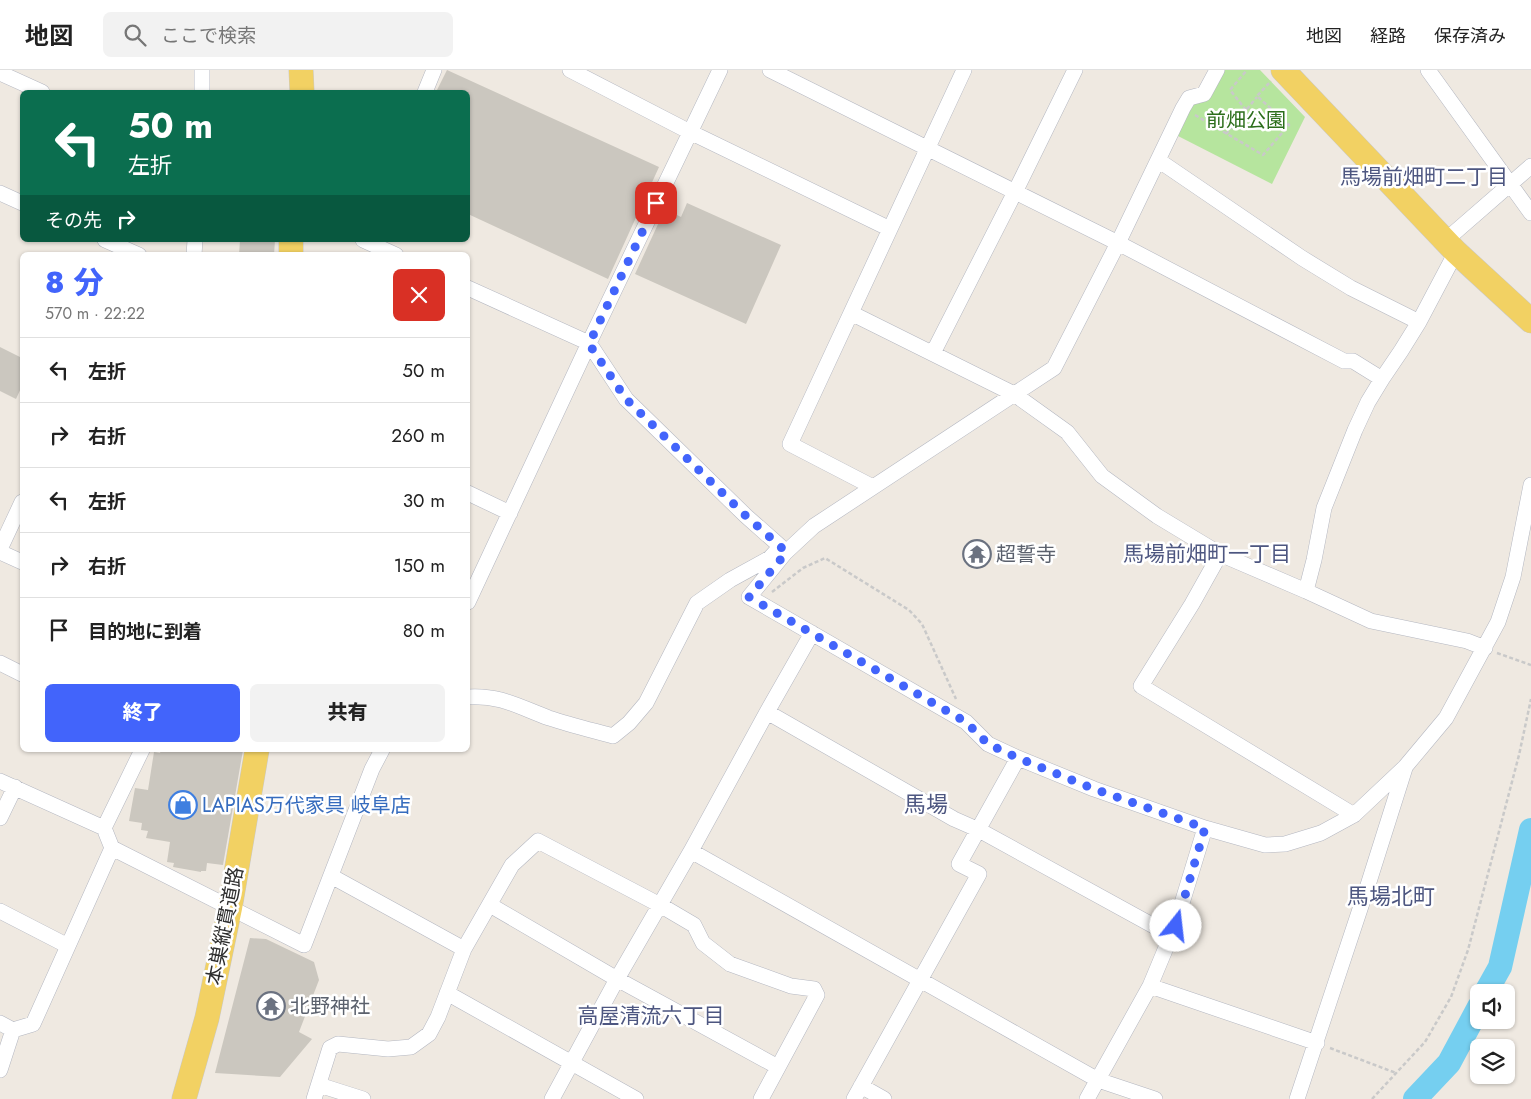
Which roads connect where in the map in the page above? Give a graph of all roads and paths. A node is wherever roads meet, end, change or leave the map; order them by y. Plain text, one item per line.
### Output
1 (202, 70) edge
2 (288, 70) edge
3 (301, 70) edge
4 (434, 70) edge
5 (570, 70) edge
6 (720, 70) edge
7 (770, 70) edge
8 (964, 70) edge
9 (1075, 70) edge
10 (1217, 70) edge
11 (1246, 70) edge
12 (1428, 70) edge
13 (0, 73) edge
14 (1279, 73) edge
15 (38, 90) edge
16 (202, 90) edge
17 (288, 90) edge
18 (302, 90) edge
19 (426, 90) edge
20 (1257, 96) junction
21 (1183, 108) junction
22 (1246, 110) junction
23 (690, 132) junction
24 (1226, 134) junction
25 (928, 148) junction
26 (1158, 160) junction
27 (1531, 166) edge
28 (1510, 184) junction
29 (1015, 192) junction
30 (0, 193) edge
31 (20, 202) edge
32 (1531, 213) edge
33 (890, 229) junction
34 (110, 242) edge
35 (367, 242) edge
36 (1118, 243) junction
37 (1451, 246) junction
38 (132, 252) edge
39 (389, 252) edge
40 (470, 289) edge
41 (851, 313) junction
42 (1531, 321) edge
43 (1419, 322) junction
44 (589, 344) junction
45 (933, 353) junction
46 (1382, 379) junction
47 (1014, 394) junction
48 (1531, 485) edge
49 (873, 487) junction
50 (470, 494) edge
51 (20, 506) edge
52 (510, 513) junction
53 (0, 550) edge
54 (783, 550) junction
55 (1220, 554) junction
56 (20, 561) edge
57 (1306, 591) junction
58 (470, 598) edge
59 (759, 602) junction
60 (812, 633) junction
61 (1485, 648) junction
62 (0, 663) edge
63 (1531, 665) edge
64 (20, 673) edge
65 (470, 697) edge
66 (1531, 699) edge
67 (767, 712) junction
68 (966, 722) junction
69 (141, 752) edge
70 (257, 752) edge
71 (269, 752) edge
72 (381, 752) edge
73 (1018, 758) junction
74 (1405, 767) junction
75 (0, 781) edge
76 (14, 787) junction
77 (1354, 815) junction
78 (0, 818) edge
79 (104, 828) junction
80 (1205, 828) junction
81 (979, 830) junction
82 (112, 848) junction
83 (691, 851) junction
84 (331, 876) junction
85 (660, 905) junction
86 (490, 906) junction
87 (0, 911) edge
88 (236, 911) junction
89 (1172, 936) junction
90 (68, 946) junction
91 (464, 949) junction
92 (617, 980) junction
93 (919, 980) junction
94 (1150, 986) junction
95 (447, 993) junction
96 (7, 1027) edge
97 (1317, 1043) junction
98 (572, 1064) junction
99 (778, 1067) junction
100 (0, 1070) edge
101 (1396, 1073) junction
102 (1098, 1080) junction
103 (316, 1092) edge
104 (857, 1093) edge
105 (184, 1099) edge
106 (198, 1099) edge
107 (362, 1099) edge
108 (552, 1099) edge
109 (636, 1099) edge
110 (762, 1099) edge
111 (884, 1099) edge
112 (1087, 1099) edge
113 (1155, 1099) edge
114 (1297, 1099) edge
115 (1372, 1099) edge

1 - 16 street
2 - 17 main road
3 - 18 main road
4 - 19 street
5 - 23 street
6 - 23 street
7 - 25 street
8 - 25 street
9 - 29 street
10 - 21 street
11 - 22 path
12 - 28 street
13 - 15 street
14 - 20 path
14 - 37 main road
20 - 22 path
20 - 24 path
21 - 24 path
21 - 26 street
22 - 24 path
23 - 33 street
23 - 44 street
25 - 29 street
25 - 33 street
26 - 36 street
26 - 43 street
27 - 28 street
28 - 32 street
28 - 37 street
29 - 36 street
29 - 45 street
30 - 31 street
33 - 41 street
34 - 38 street
35 - 39 street
36 - 46 street
36 - 47 street
37 - 42 main road
37 - 43 street
40 - 44 street
41 - 45 street
41 - 49 street
43 - 46 street
44 - 52 street
44 - 54 street
45 - 47 street
46 - 57 street
47 - 49 street
47 - 55 street
48 - 61 street
49 - 54 street
50 - 52 street
51 - 53 street
52 - 58 street
53 - 56 street
54 - 59 street
54 - 65 street
55 - 57 street
55 - 77 street
57 - 61 street
59 - 60 street
59 - 68 path
60 - 67 street
60 - 68 street
61 - 63 path
61 - 74 street
62 - 64 street
66 - 101 path
67 - 81 street
67 - 83 street
68 - 73 street
69 - 79 street
70 - 88 main road, 本巣縦貫道路
71 - 88 main road, 本巣縦貫道路
72 - 84 street
73 - 80 street
73 - 81 street
74 - 77 street
74 - 97 street
75 - 76 street
76 - 78 street
76 - 79 street
77 - 80 street
79 - 82 street
80 - 89 street
81 - 89 street
81 - 93 street
82 - 88 street
82 - 90 street
83 - 85 street
83 - 93 street
84 - 88 street
84 - 91 street
85 - 86 street
85 - 92 street
85 - 99 street
86 - 91 street
86 - 92 street
87 - 90 street
88 - 105 main road, 本巣縦貫道路
88 - 106 main road, 本巣縦貫道路
89 - 94 street
90 - 96 street
91 - 95 street
92 - 98 street
92 - 99 street
93 - 102 street
93 - 104 street
94 - 97 street
94 - 102 street
95 - 98 street
95 - 103 street
96 - 100 street
97 - 101 path
97 - 114 street
98 - 108 street
98 - 109 street
99 - 110 street
101 - 115 path
102 - 112 street
102 - 113 street
103 - 107 street
104 - 111 street

